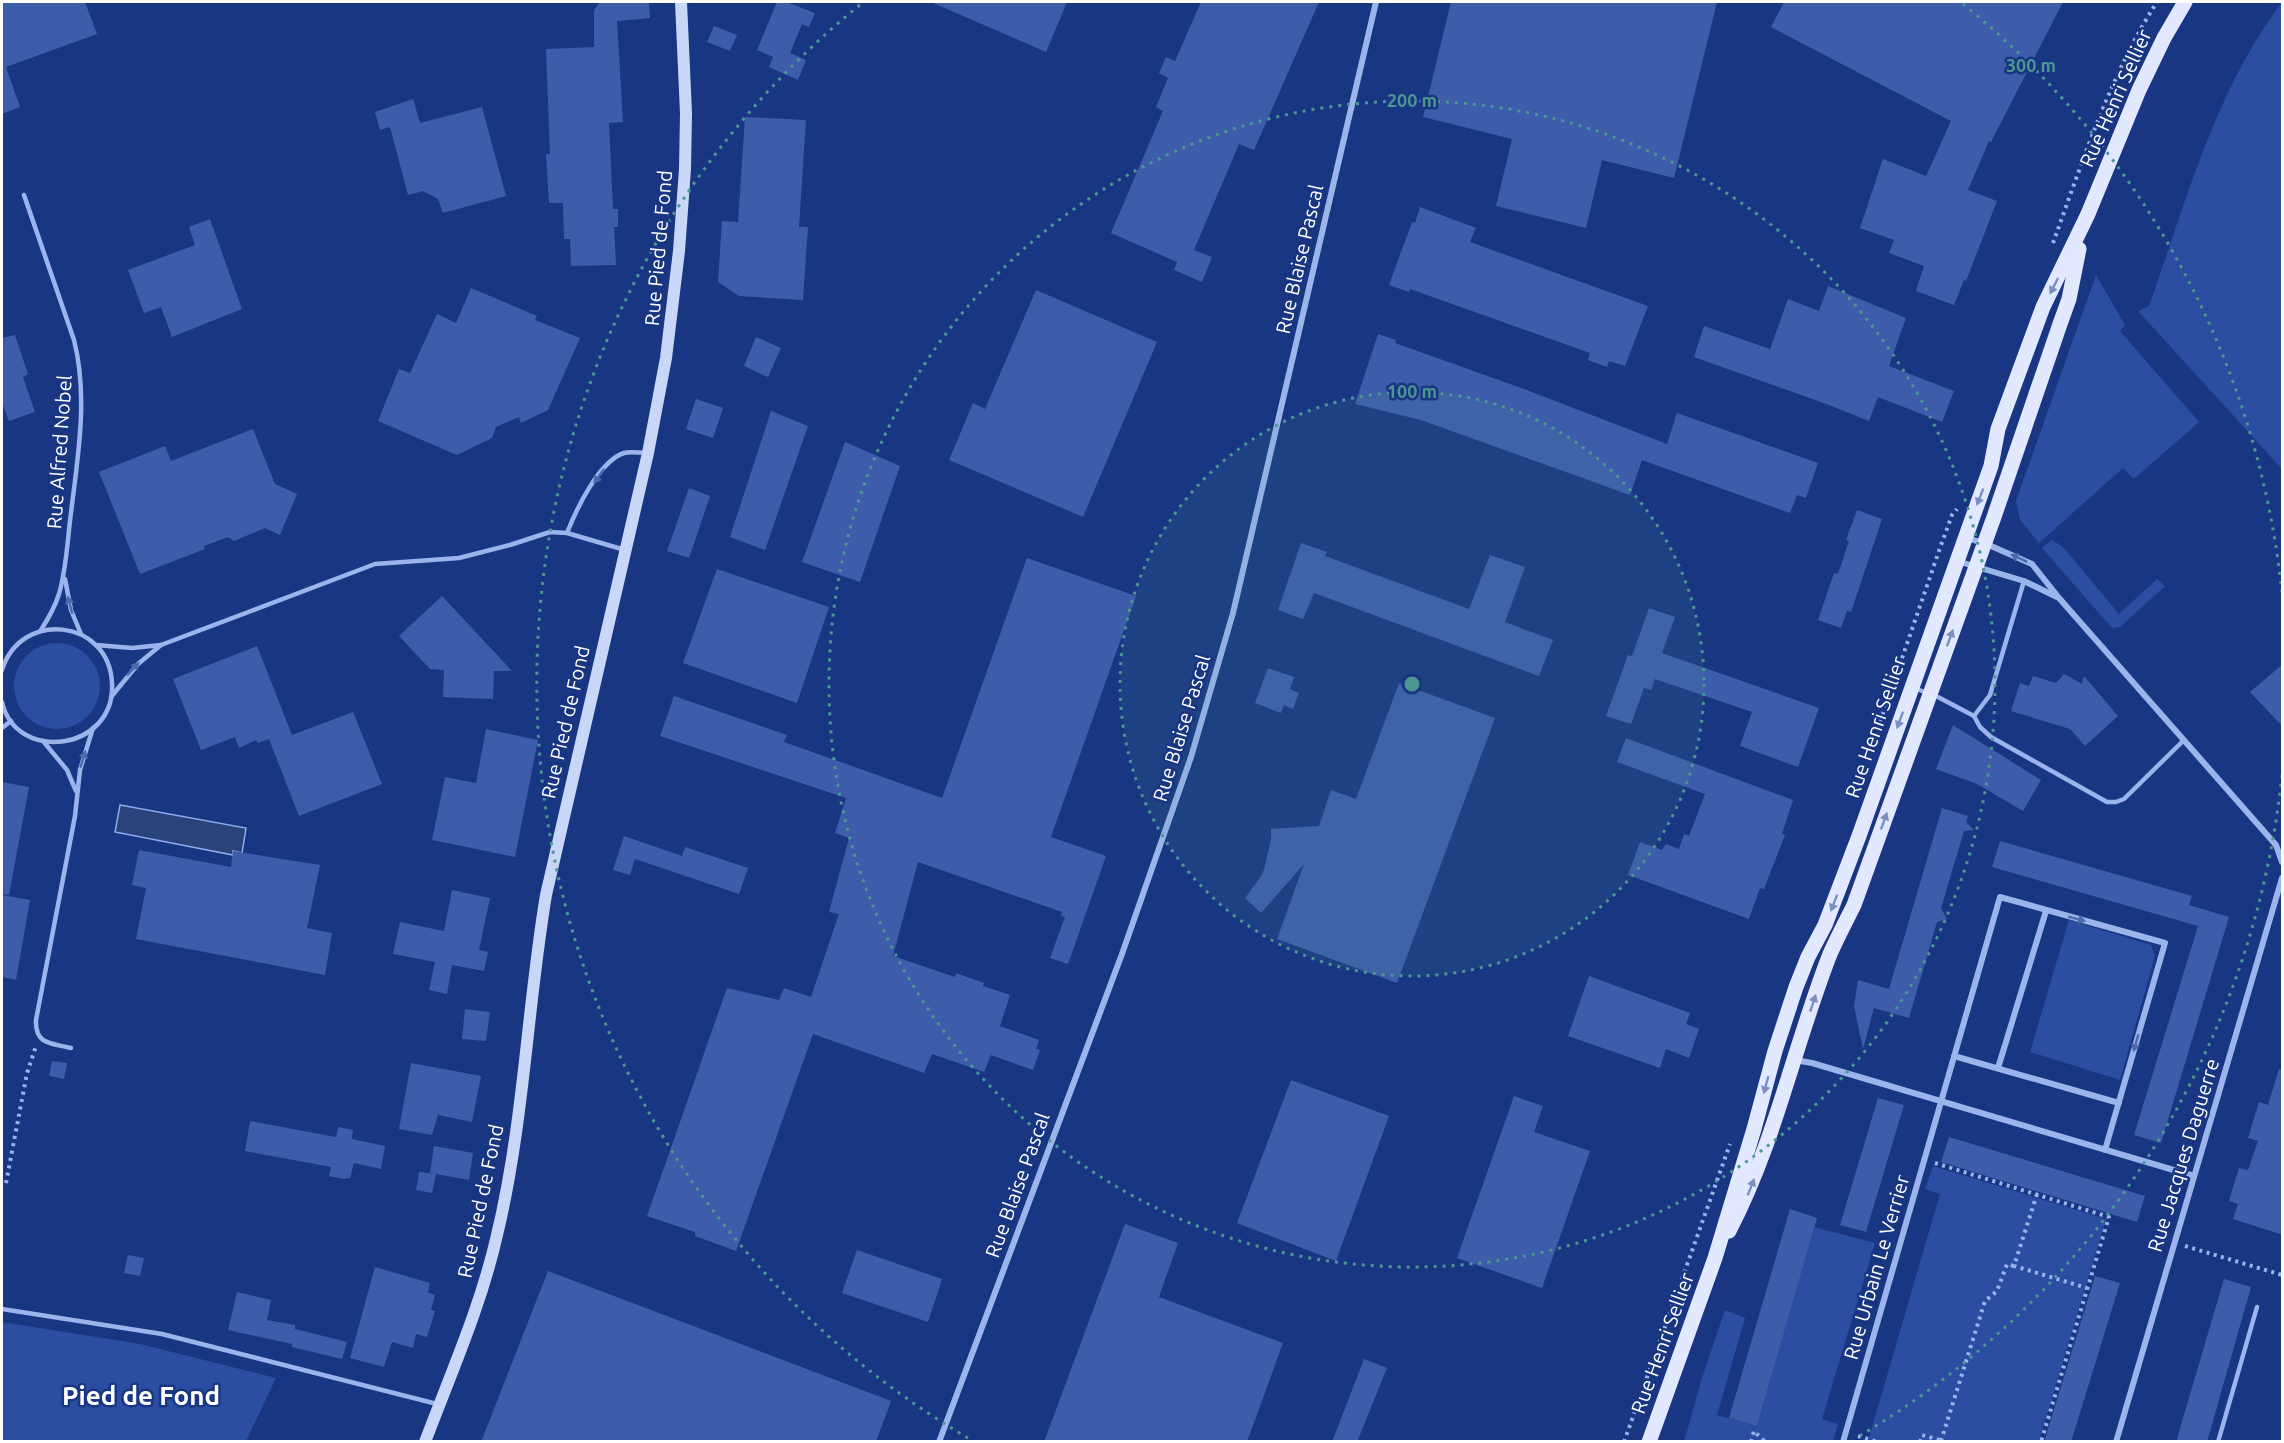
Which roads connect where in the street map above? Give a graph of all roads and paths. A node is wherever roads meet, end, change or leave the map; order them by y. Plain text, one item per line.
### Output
1 (681, 2) edge
2 (1376, 2) edge
3 (2157, 2) edge
4 (2185, 2) edge
5 (24, 195) dead end
6 (2088, 214) junction
7 (2052, 244) dead end
8 (648, 453) junction
9 (567, 533) junction
10 (1965, 537) junction
11 (1984, 543) junction
12 (625, 549) junction
13 (1956, 560) junction
14 (1976, 567) junction
15 (64, 576) junction
16 (2024, 581) junction
17 (2060, 598) junction
18 (41, 630) junction
19 (81, 634) junction
20 (96, 645) junction
21 (160, 645) junction
22 (3, 658) edge
23 (2, 670) edge
24 (1912, 687) junction
25 (1930, 694) junction
26 (111, 698) junction
27 (2, 702) edge
28 (1974, 716) junction
29 (11, 721) junction
30 (2, 728) edge
31 (93, 728) junction
32 (2184, 740) junction
33 (43, 741) junction
34 (76, 791) junction
35 (2283, 862) edge
36 (2283, 878) edge
37 (2046, 911) junction
38 (38, 1037) junction
39 (71, 1048) dead end
40 (1954, 1056) junction
41 (1795, 1060) junction
42 (1998, 1068) junction
43 (1941, 1101) junction
44 (2119, 1103) junction
45 (2105, 1150) junction
46 (1726, 1154) dead end
47 (1924, 1160) junction
48 (2194, 1176) junction
49 (6, 1183) dead end
50 (2037, 1194) junction
51 (2183, 1246) dead end
52 (1715, 1258) junction
53 (2014, 1266) junction
54 (2283, 1275) edge
55 (2087, 1288) junction
56 (2257, 1307) dead end
57 (2, 1309) edge
58 (439, 1405) junction
59 (1858, 1436) dead end
60 (1652, 1441) edge
61 (1943, 1441) edge
62 (425, 1442) edge
63 (939, 1442) edge
64 (1624, 1442) edge
65 (1752, 1442) edge
66 (1765, 1442) edge
67 (1843, 1442) edge
68 (1878, 1442) edge
69 (1920, 1442) edge
70 (2041, 1442) edge
71 (2116, 1442) edge
72 (2218, 1442) edge

1 - 8 main road, Rue Pied de Fond
2 - 63 street, Rue Blaise Pascal
3 - 7 path
4 - 6 main road, Rue Henri Sellier
5 - 15 lane, Rue Alfred Nobel
6 -> 10 main road, Rue Henri Sellier
6 - 11 main road, Rue Henri Sellier
8 -> 9 lane
8 - 12 main road, Rue Pied de Fond
9 - 12 lane
9 - 21 lane
10 - 11 street
10 - 13 main road, Rue Henri Sellier
11 - 14 main road, Rue Henri Sellier
17 -> 11 street
12 - 58 main road, Rue Pied de Fond
13 - 14 street
13 - 24 main road, Rue Henri Sellier
14 - 16 street
25 -> 14 main road, Rue Henri Sellier
15 - 18 lane, Rue Alfred Nobel
19 -> 15 lane, Rue Alfred Nobel
16 - 17 street
16 - 28 lane
17 - 32 street
18 - 19 lane
18 - 22 lane
19 - 20 lane
20 - 21 lane
20 - 26 lane
26 -> 21 lane
22 - 23 lane
24 - 25 lane
24 -> 52 main road, Rue Henri Sellier
25 - 28 lane
41 -> 25 main road, Rue Henri Sellier
26 - 31 lane
27 - 29 lane
28 - 32 lane
29 - 30 lane
29 - 33 lane
31 - 33 lane
34 -> 31 lane
32 - 35 street
33 - 34 lane
34 - 38 lane
36 - 48 street, Rue Jacques Daguerre
37 - 40 street, Rue Urbain Le Verrier
37 - 42 street
37 -> 44 street
38 - 39 lane
38 - 49 path
40 - 42 street
40 - 43 street, Rue Urbain Le Verrier
41 - 43 street
52 -> 41 main road, Rue Henri Sellier
42 - 44 street
43 - 45 street
43 - 47 street, Rue Urbain Le Verrier
44 - 45 street
45 - 48 street
46 - 64 path
47 - 50 path
47 - 67 street, Rue Urbain Le Verrier
48 - 71 street, Rue Jacques Daguerre
50 - 53 path
50 - 55 path
51 - 54 path
52 - 60 main road, Rue Henri Sellier
53 - 55 path
53 - 61 path
55 - 70 path
56 - 72 lane
57 - 58 lane
58 - 62 main road, Rue Pied de Fond
59 - 68 path
61 - 69 path
65 - 66 path

